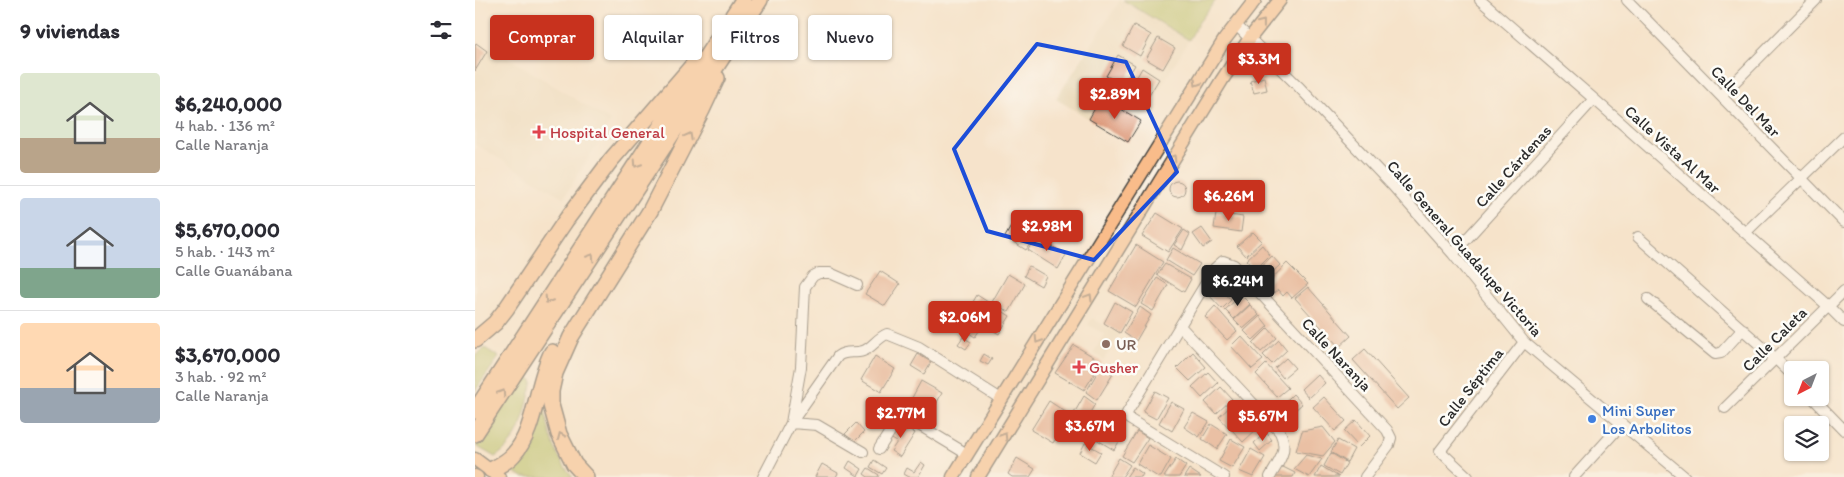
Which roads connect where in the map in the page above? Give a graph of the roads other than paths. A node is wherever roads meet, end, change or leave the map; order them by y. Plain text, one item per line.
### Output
1 (743, 0) edge
2 (760, 0) edge
3 (1255, 0) edge
4 (1280, 0) edge
5 (1480, 0) edge
6 (1627, 0) edge
7 (1809, 2) edge
8 (736, 15) edge
9 (748, 15) edge
10 (1235, 24) junction
11 (1250, 38) junction
12 (712, 55) edge
13 (712, 60) edge
14 (713, 60) edge
15 (716, 60) edge
16 (1721, 96) junction
17 (1594, 98) junction
18 (1844, 137) edge
19 (611, 160) junction
20 (671, 169) junction
21 (1801, 179) junction
22 (1844, 222) edge
23 (1745, 233) junction
24 (1637, 237) dead end
25 (1453, 254) junction
26 (857, 285) dead end
27 (1844, 291) edge
28 (1648, 300) dead end
29 (1828, 306) junction
30 (1844, 322) edge
31 (1180, 326) junction
32 (1743, 330) junction
33 (475, 340) edge
34 (1524, 342) junction
35 (475, 348) edge
36 (1776, 359) junction
37 (1784, 367) edge
38 (1001, 399) junction
39 (1821, 406) edge
40 (1725, 408) dead end
41 (475, 411) edge
42 (791, 423) junction
43 (1622, 424) junction
44 (1844, 430) edge
45 (475, 434) edge
46 (879, 449) dead end
47 (863, 452) dead end
48 (967, 454) junction
49 (482, 471) edge
50 (586, 477) edge
51 (763, 477) edge
52 (953, 477) edge
53 (978, 477) edge
54 (1224, 477) edge
55 (1270, 477) edge
56 (1365, 477) edge
57 (1468, 477) edge
58 (1573, 477) edge
59 (1685, 477) edge

1 - 8 highway
2 - 9 highway
3 - 10 main road
11 -> 4 main road
5 - 17 street, Calle Vista Al Mar
6 - 16 street, Calle Del Mar
7 - 16 street
10 - 11 street, Calle General Guadalupe Victoria
10 -> 38 main road
11 - 25 street, Calle General Guadalupe Victoria
53 -> 11 main road
12 - 19 highway
13 -> 41 highway
45 -> 14 highway
20 -> 15 highway
16 - 21 street, Calle Del Mar
17 - 23 street, Calle Vista Al Mar
17 - 25 street, Calle Cárdenas
18 - 21 street
19 - 33 highway
19 - 35 highway
20 - 49 highway
50 -> 20 highway
21 - 22 street, Calle Del Mar
21 - 23 street
23 - 29 street, Calle Vista Al Mar
24 - 32 street
25 - 34 street, Calle General Guadalupe Victoria
26 - 42 street
27 - 29 street, Calle Caleta
28 - 32 street
29 - 30 street, Calle Vista Al Mar
29 - 36 street, Calle Caleta
31 - 54 street, Calle Naranja
31 - 55 street
31 - 56 street, Calle Naranja
32 - 36 street
34 - 43 street, Calle General Guadalupe Victoria
34 - 57 street, Calle Séptima
36 - 37 street
36 - 40 street, Calle Caleta
38 - 42 street
38 - 48 main road
39 - 44 street
42 - 47 street
42 - 51 street
43 - 58 street
43 - 59 street, Calle General Guadalupe Victoria
46 - 48 street
48 - 52 main road

